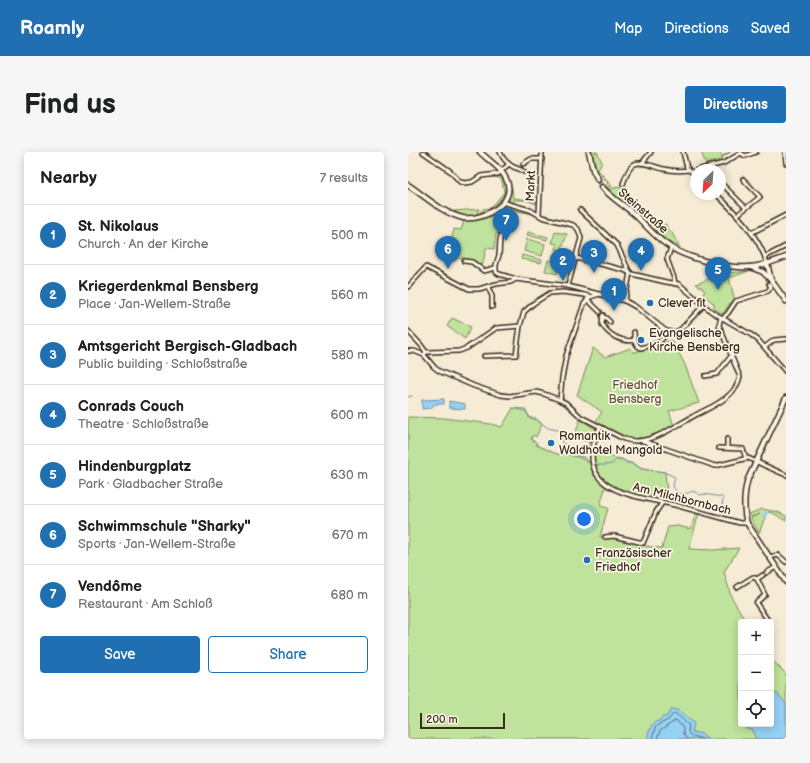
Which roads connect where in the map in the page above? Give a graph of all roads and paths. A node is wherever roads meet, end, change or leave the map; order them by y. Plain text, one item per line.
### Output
1 (423, 152) edge
2 (480, 152) edge
3 (500, 152) edge
4 (542, 152) edge
5 (589, 152) edge
6 (651, 152) edge
7 (683, 152) edge
8 (756, 152) edge
9 (785, 152) edge
10 (542, 159) junction
11 (642, 163) junction
12 (786, 163) edge
13 (509, 164) junction
14 (523, 164) dead end
15 (720, 164) edge
16 (502, 171) junction
17 (690, 171) joint
18 (524, 172) dead end
19 (743, 179) dead end
20 (598, 180) tunnel mouth
21 (622, 184) dead end
22 (408, 185) edge
23 (602, 187) tunnel mouth
24 (726, 188) edge
25 (722, 200) edge
26 (503, 202) junction
27 (746, 208) junction
28 (580, 210) dead end
29 (539, 214) junction
30 (737, 215) junction
31 (786, 215) edge
32 (504, 226) dead end
33 (751, 233) junction
34 (786, 246) edge
35 (671, 248) junction
36 (765, 256) junction
37 (786, 257) edge
38 (576, 258) junction
39 (464, 261) dead end
40 (767, 263) junction
41 (750, 267) junction
42 (495, 268) junction
43 (630, 272) junction
44 (516, 279) junction
45 (770, 282) junction
46 (675, 284) junction
47 (568, 286) junction
48 (408, 287) edge
49 (488, 287) junction
50 (600, 294) junction
51 (589, 298) junction
52 (625, 301) junction
53 (786, 301) edge
54 (704, 305) junction
55 (492, 307) dead end
56 (602, 315) junction
57 (722, 318) junction
58 (610, 322) dead end
59 (520, 326) junction
60 (408, 331) edge
61 (634, 332) dead end
62 (669, 332) junction
63 (786, 339) edge
64 (635, 340) junction
65 (765, 347) junction
66 (408, 351) edge
67 (425, 354) junction
68 (732, 355) junction
69 (484, 356) dead end
70 (786, 372) edge
71 (705, 376) dead end
72 (786, 398) edge
73 (560, 400) junction
74 (600, 428) junction
75 (727, 439) dead end
76 (642, 440) junction
77 (719, 448) dead end
78 (727, 448) junction
79 (746, 459) junction
80 (756, 461) junction
81 (786, 476) edge
82 (662, 503) junction
83 (747, 523) junction
84 (605, 537) dead end
85 (770, 557) junction
86 (786, 562) edge
87 (776, 566) junction
88 (757, 579) junction
89 (786, 582) edge
90 (737, 587) dead end
91 (767, 619) edge

1 - 16 street
2 - 16 main road
3 - 13 street
4 - 10 street, Markt
5 - 20 main road
6 - 11 street
7 - 17 street
8 - 15 street
9 - 12 street
10 - 14 street
10 - 29 street, Markt
11 - 17 street
11 - 21 street
13 - 16 street
13 - 18 street
16 - 26 main road
19 - 27 street
22 - 26 main road
23 - 35 main road, Steinstraße
24 - 27 street
25 - 30 street
26 - 29 street
27 - 30 street
28 - 43 street
29 - 38 street
30 - 33 street
31 - 33 street
32 - 42 street
33 - 36 street
34 - 36 street
35 - 41 main road, Steinstraße
35 - 46 street
36 - 40 street
37 - 40 main road
38 - 43 street
38 - 47 street
39 - 42 street
40 - 41 main road
40 - 45 main road
41 - 45 main road
42 - 44 street
43 - 46 street
43 - 52 street
44 - 47 street
44 - 49 street
45 - 53 main road
45 - 57 street
46 - 54 street
47 - 50 street
48 - 49 street
49 - 55 street
50 - 51 street
50 - 52 street
51 - 56 street
51 - 59 street
51 - 73 street
52 - 62 street
54 - 57 street
54 - 62 street
56 - 58 street
56 - 64 street
57 - 65 street
57 - 68 street
59 - 67 street
59 - 69 street
60 - 67 street
61 - 64 street
62 - 64 street
63 - 65 street
65 - 70 street
66 - 67 street
67 - 73 street
68 - 71 street
68 - 76 street
72 - 80 main road
73 - 74 street
74 - 76 street
74 - 82 street, Am Milchbornbach
75 - 78 street
76 - 79 street
77 - 78 street
78 - 79 street
79 - 80 street
80 - 81 street
80 - 83 main road
82 - 83 street, Am Milchbornbach
82 - 84 street
83 - 85 main road
85 - 86 street
85 - 87 main road
87 - 88 street
87 - 89 main road
88 - 90 street
88 - 91 street

